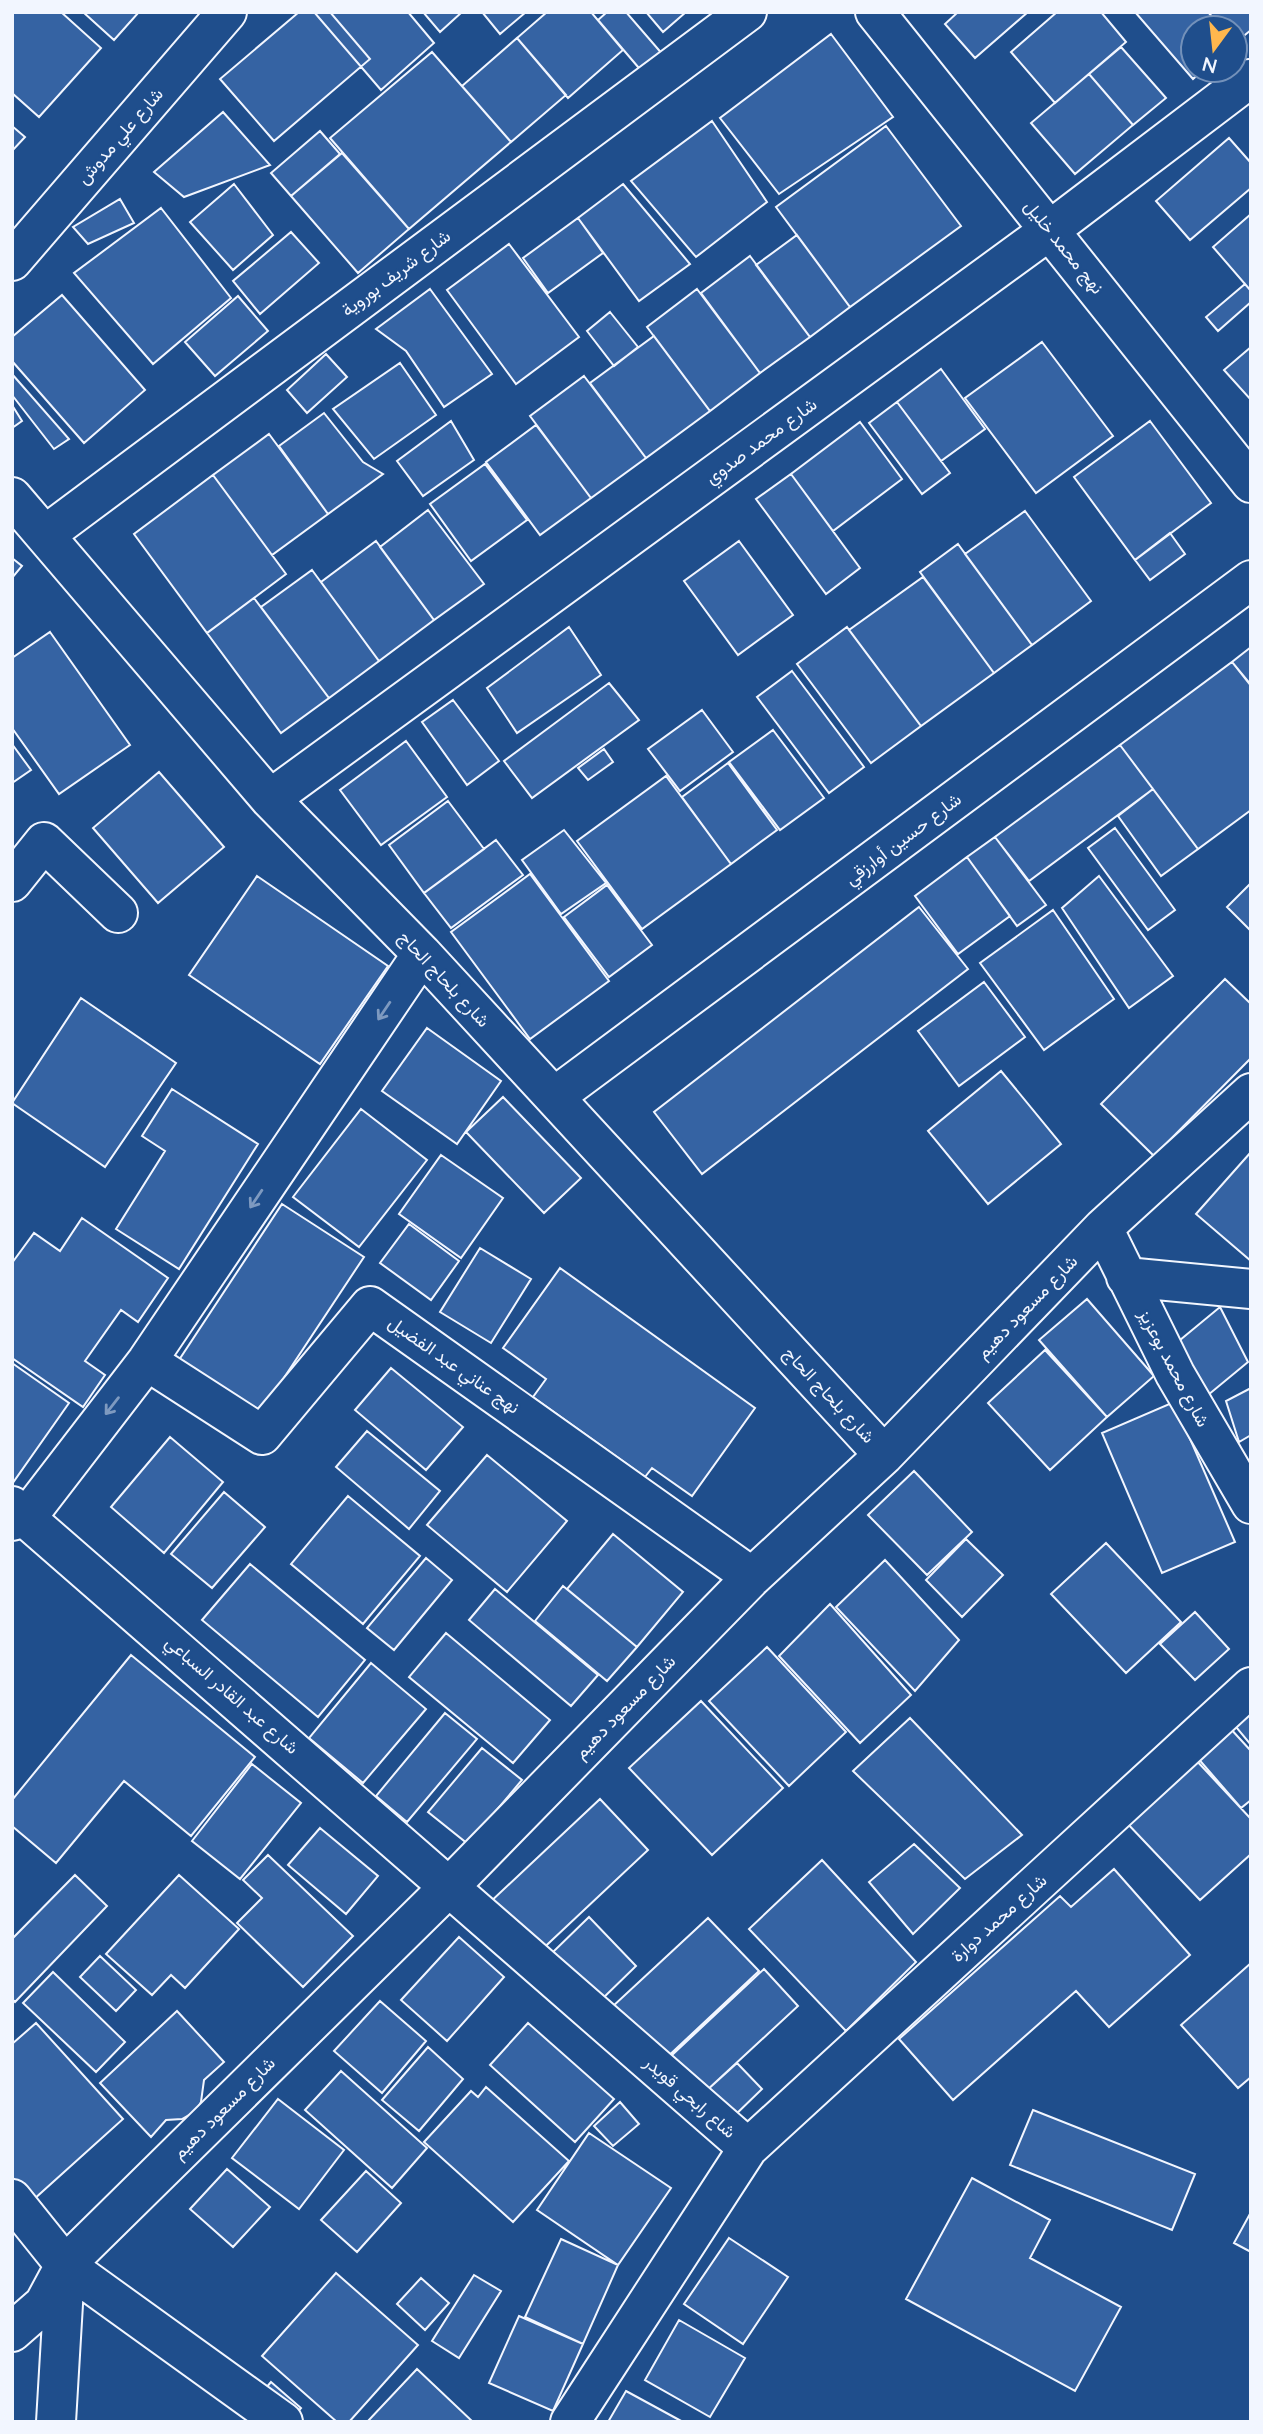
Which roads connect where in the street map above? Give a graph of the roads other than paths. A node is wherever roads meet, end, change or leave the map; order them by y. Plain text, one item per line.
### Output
1 (227, 12) edge
2 (747, 12) edge
3 (875, 12) edge
4 (1242, 84) edge
5 (1050, 230) junction
6 (12, 261) edge
7 (1251, 483) edge
8 (12, 497) edge
9 (45, 535) junction
10 (1251, 580) edge
11 (270, 799) junction
12 (12, 882) edge
13 (118, 913) dead end
14 (422, 954) junction
15 (1251, 1093) edge
16 (554, 1097) junction
17 (1103, 1228) junction
18 (1126, 1277) junction
19 (1251, 1289) edge
20 (147, 1362) junction
21 (884, 1455) junction
22 (1251, 1504) edge
23 (17, 1515) edge
24 (752, 1577) junction
25 (1251, 1688) edge
26 (451, 1885) junction
27 (748, 2148) junction
28 (12, 2199) edge
29 (65, 2264) junction
30 (12, 2332) edge
31 (56, 2422) edge
32 (283, 2422) edge
33 (570, 2422) edge

1 - 6 street, شارع علي مدوش
2 - 9 street, شارع شريف بوروية
3 - 5 street, نهج محمد خليل
4 - 5 street, شارع محمد صدوي
5 - 7 street, نهج محمد خليل
5 - 11 street, شارع محمد صدوي
8 - 9 street, شارع بلحاج الحاج
9 - 11 street, شارع بلحاج الحاج
10 - 16 street, شارع حسين أوارزقي
11 - 14 street, شارع بلحاج الحاج
12 - 13 street
14 - 16 street, شارع بلحاج الحاج
14 -> 20 street
15 - 17 street, شارع مسعود دهيم
16 - 21 street, شارع بلحاج الحاج
17 - 18 street, شارع محمد بوعزيز
17 - 21 street, شارع مسعود دهيم
18 - 19 street
18 - 22 street, شارع محمد بوعزيز
20 -> 23 street
20 - 24 street, نهج عناني عبد الفضيل
21 - 24 street, شارع مسعود دهيم
23 - 26 street, شارع عبد القادر السباعي
24 - 26 street, شارع مسعود دهيم
25 - 27 street, شارع محمد دوارة
26 - 27 street, شاع رابحي قويدر
26 - 29 street, شارع مسعود دهيم
27 - 33 street, شاع رابحي قويدر
28 - 29 street
29 - 30 street, شارع مسعود دهيم
29 - 31 street
29 - 32 street

